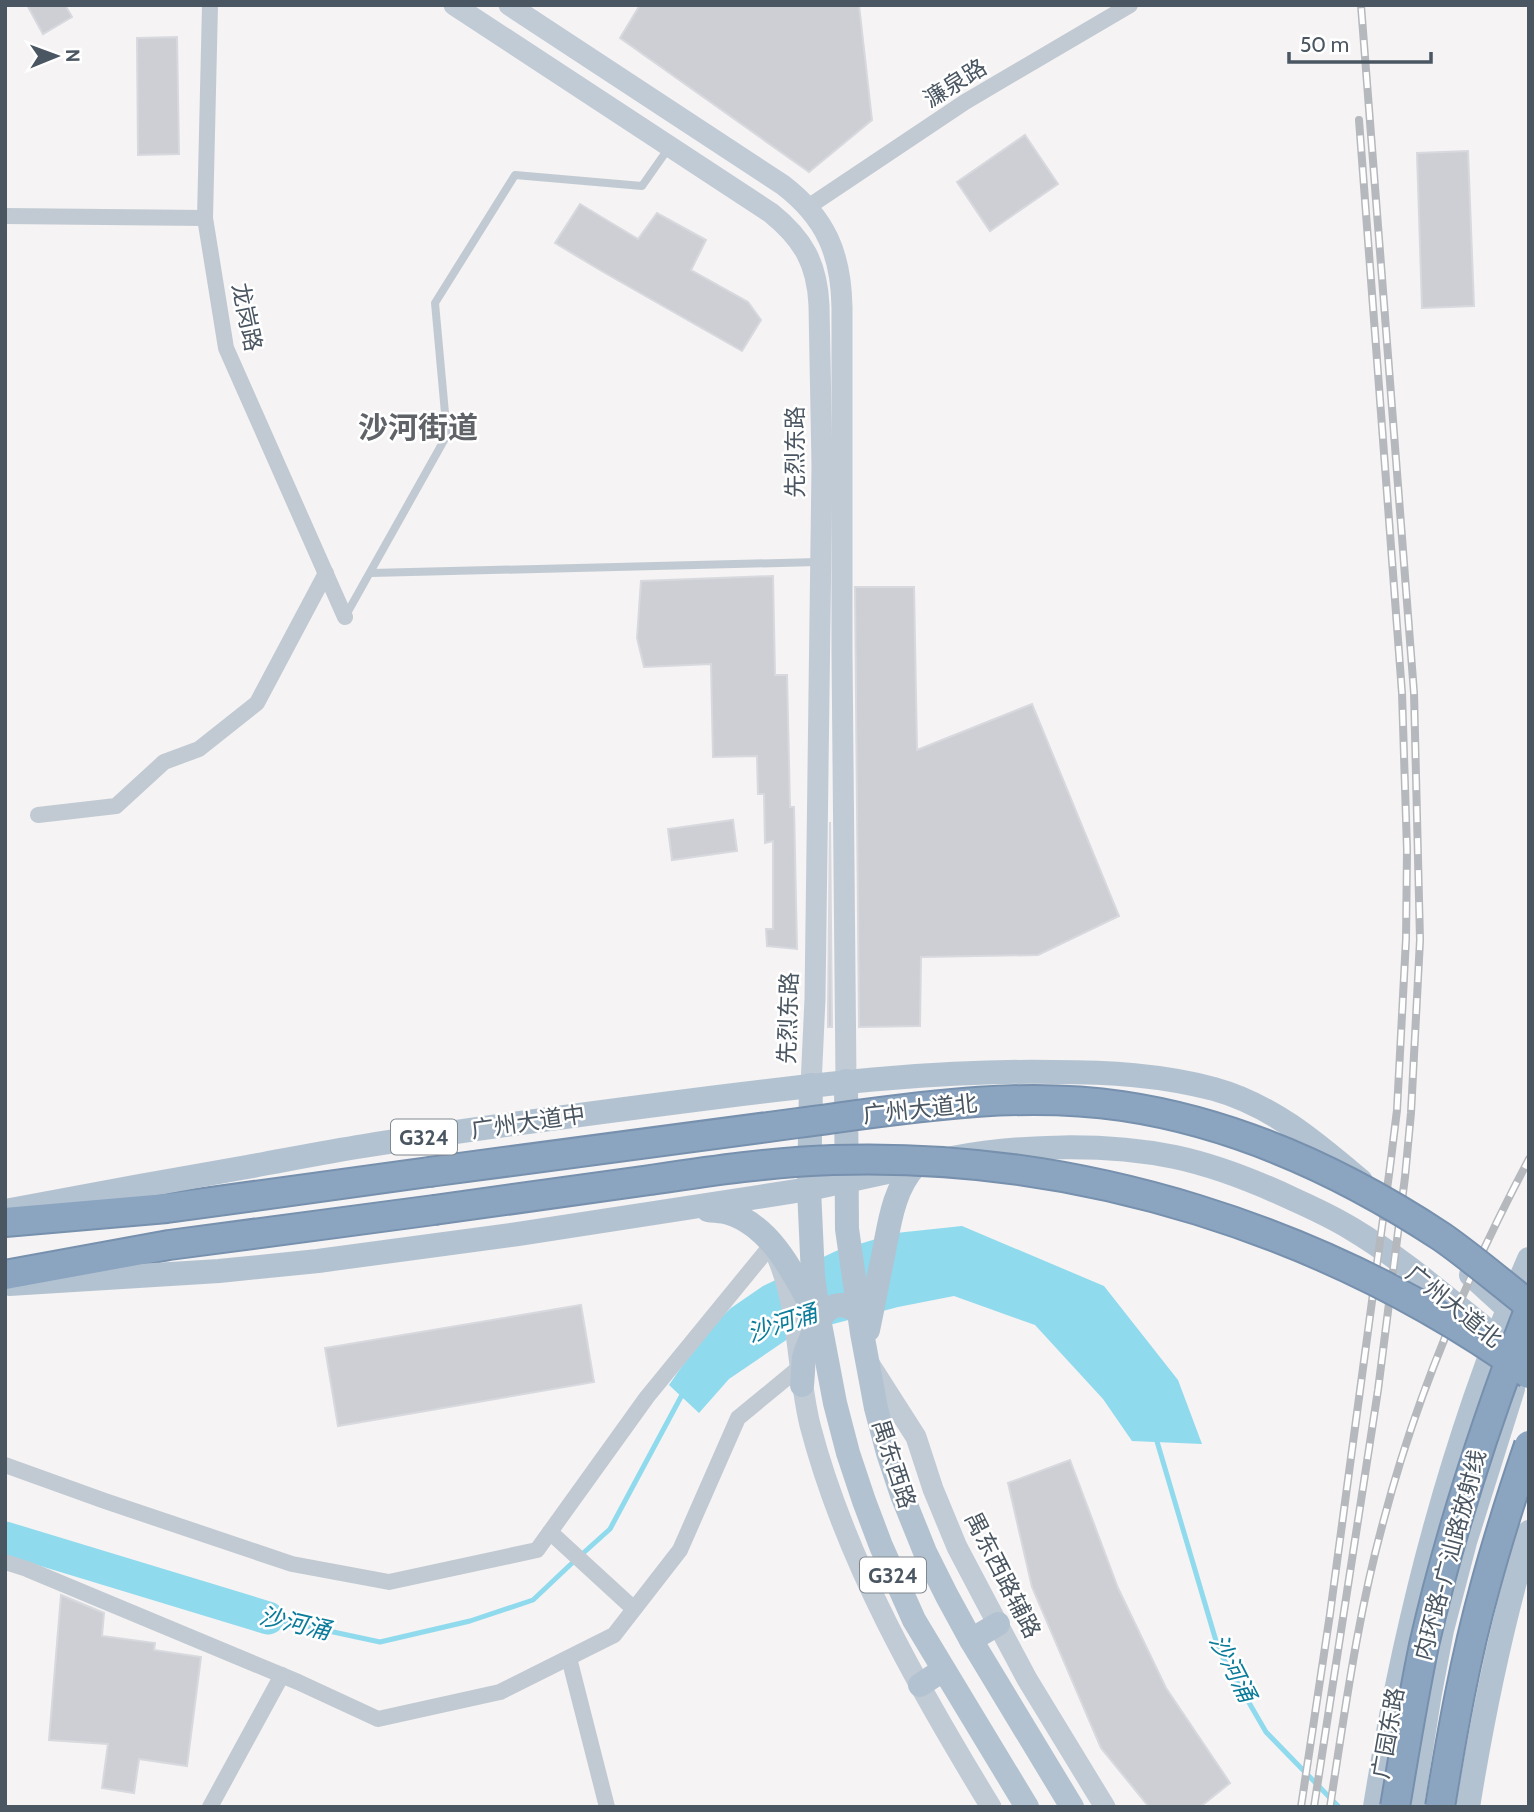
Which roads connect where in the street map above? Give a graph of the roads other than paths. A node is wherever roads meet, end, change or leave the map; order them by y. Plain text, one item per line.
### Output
1 (210, 5) edge
2 (454, 5) edge
3 (509, 5) edge
4 (1130, 5) edge
5 (670, 146) junction
6 (808, 207) junction
7 (5, 216) edge
8 (205, 218) junction
9 (831, 563) junction
10 (326, 573) junction
11 (371, 573) junction
12 (345, 617) joint
13 (38, 815) dead end
14 (846, 1082) junction
15 (811, 1085) junction
16 (916, 1165) junction
17 (846, 1181) junction
18 (809, 1189) junction
19 (690, 1208) junction
20 (5, 1211) edge
21 (5, 1222) edge
22 (772, 1244) junction
23 (1529, 1259) edge
24 (5, 1275) edge
25 (5, 1284) edge
26 (865, 1298) junction
27 (812, 1309) junction
28 (1516, 1317) edge
29 (866, 1355) junction
30 (1526, 1362) edge
31 (801, 1376) junction
32 (1529, 1385) edge
33 (1529, 1445) edge
34 (5, 1465) edge
35 (1529, 1532) edge
36 (554, 1536) junction
37 (5, 1562) edge
38 (1522, 1567) edge
39 (634, 1609) junction
40 (998, 1624) junction
41 (971, 1640) junction
42 (569, 1658) junction
43 (943, 1670) junction
44 (282, 1675) junction
45 (919, 1685) junction
46 (1382, 1806) edge
47 (210, 1807) edge
48 (607, 1807) edge
49 (991, 1807) edge
50 (1027, 1807) edge
51 (1072, 1807) edge
52 (1105, 1807) edge
53 (1412, 1807) edge
54 (1427, 1807) edge
55 (1440, 1807) edge
56 (1468, 1807) edge

1 - 8 street, 龙岗路
2 - 5 street, 先烈东路
3 - 6 street, 先烈东路
4 - 6 street, 濂泉路
5 - 9 street, 先烈东路
5 - 11 lane
6 - 9 street, 先烈东路
7 - 8 street
8 - 10 street, 龙岗路
9 - 11 lane
9 - 14 street, 先烈东路
9 - 15 street, 先烈东路
10 - 12 street, 龙岗路
10 - 13 street
11 - 12 lane
14 - 15 main road, 广州大道中 / G324
14 - 17 main road, 禺东西路 / G324
14 - 28 main road, 广州大道北
15 - 18 main road, 禺东西路
15 - 20 main road, 广州大道中 / G324
16 - 17 main road, 广州大道北
16 - 26 main road
16 - 28 main road, 广州大道北
17 - 18 main road, 广州大道北
17 - 26 main road, 禺东西路 / G324
18 - 19 main road, 广州大道北
18 - 27 main road, 禺东西路
19 - 22 main road, G324
19 - 25 main road, G324
21 - 28 highway, 广州大道北, bridge
22 - 27 main road, G324
22 - 36 street
23 - 28 main road, 广园东路
24 - 30 highway, 广州大道北, bridge
26 - 27 main road
26 - 29 main road, 禺东西路 / G324
27 - 31 main road
27 - 31 street
27 - 43 main road, 禺东西路 / G324
28 - 30 main road, 广州大道北
28 - 46 highway, 内环路-广汕路放射线, bridge
28 - 46 main road, 广园东路
29 - 40 street, 禺东西路辅路
29 - 41 main road, 禺东西路 / G324
30 - 53 main road
31 - 39 street
31 - 45 street
32 - 54 main road
33 - 55 highway, 内环路-广汕路放射线, bridge
34 - 36 street
35 - 38 main road
36 - 39 street
37 - 44 street
38 - 56 main road
39 - 42 street
40 - 41 main road
40 - 52 street, 禺东西路辅路
41 - 51 main road, 禺东西路 / G324
42 - 44 street
42 - 48 street
43 - 45 main road
43 - 50 main road, 禺东西路 / G324
44 - 47 street
45 - 49 street

